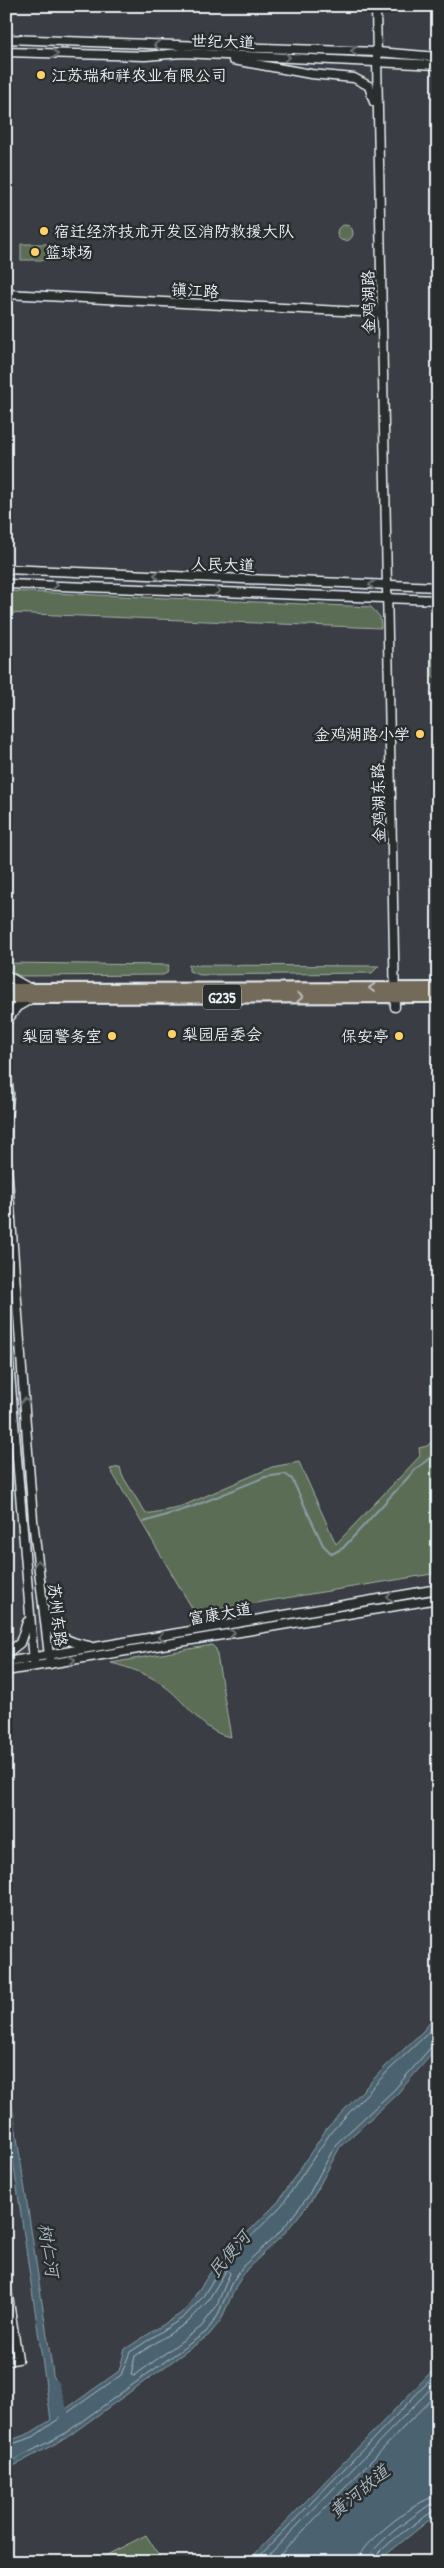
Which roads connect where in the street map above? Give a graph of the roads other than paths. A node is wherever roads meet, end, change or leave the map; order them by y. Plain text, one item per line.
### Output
1 (376, 6) edge
2 (6, 38) edge
3 (377, 52) junction
4 (6, 53) edge
5 (182, 53) junction
6 (438, 56) edge
7 (377, 61) junction
8 (438, 65) edge
9 (378, 127) junction
10 (6, 294) edge
11 (382, 313) junction
12 (6, 569) edge
13 (344, 583) junction
14 (6, 584) edge
15 (389, 585) junction
16 (428, 587) junction
17 (438, 588) edge
18 (343, 596) junction
19 (389, 598) junction
20 (429, 600) junction
21 (438, 600) edge
22 (6, 974) edge
23 (438, 988) edge
24 (6, 989) edge
25 (34, 993) junction
26 (395, 997) junction
27 (438, 997) edge
28 (6, 998) edge
29 (6, 1023) edge
30 (6, 1070) edge
31 (6, 1135) edge
32 (6, 1151) edge
33 (6, 1326) edge
34 (438, 1589) edge
35 (414, 1593) junction
36 (438, 1599) edge
37 (365, 1602) junction
38 (42, 1603) junction
39 (416, 1603) junction
40 (30, 1605) junction
41 (367, 1611) junction
42 (101, 1649) junction
43 (6, 1654) edge
44 (49, 1654) junction
45 (33, 1657) junction
46 (6, 1662) edge
47 (50, 1664) junction
48 (34, 1666) junction
49 (6, 1671) edge
50 (6, 2283) edge
51 (6, 2361) edge

1 - 3 street, 金鸡湖路
3 -> 2 street, 世纪大道
3 - 6 street, 世纪大道
3 - 7 street, 金鸡湖路
4 -> 5 street, 世纪大道
5 -> 7 street, 世纪大道
5 - 9 street
7 - 8 street, 世纪大道
7 - 9 street, 金鸡湖路
9 - 11 street, 金鸡湖路
10 - 11 street, 镇江路
11 - 15 street, 金鸡湖路
13 -> 12 street, 人民大道
15 -> 13 street, 人民大道
13 - 18 street
14 -> 18 street, 人民大道
15 - 16 street, 人民大道
15 - 19 street, 金鸡湖路
16 - 17 street, 人民大道
16 - 20 street
18 - 19 street, 人民大道
19 - 20 street, 人民大道
19 - 26 street, 金鸡湖东路
20 - 21 street, 人民大道
22 - 25 street
23 - 26 highway, G235
24 - 25 highway, G235
25 - 26 highway, G235
25 - 28 highway, G235
25 - 29 street
26 - 27 highway, G235
30 - 31 street
38 -> 32 street, 苏州东路
33 - 40 street, 苏州东路
34 - 35 street, 富康大道
35 -> 37 street, 富康大道
35 - 39 street
36 - 39 street, 富康大道
37 - 41 street
37 -> 42 street, 富康大道
38 - 42 street
38 - 44 street, 苏州东路
39 - 41 street, 富康大道
40 - 43 street
40 - 45 street, 苏州东路
42 -> 41 street, 富康大道
42 - 44 street, 富康大道
47 -> 42 street, 富康大道
44 - 45 street, 富康大道
44 - 47 street, 苏州东路
45 - 46 street, 富康大道
45 - 48 street, 苏州东路
47 - 48 street, 富康大道
48 - 49 street, 富康大道
50 - 51 street

